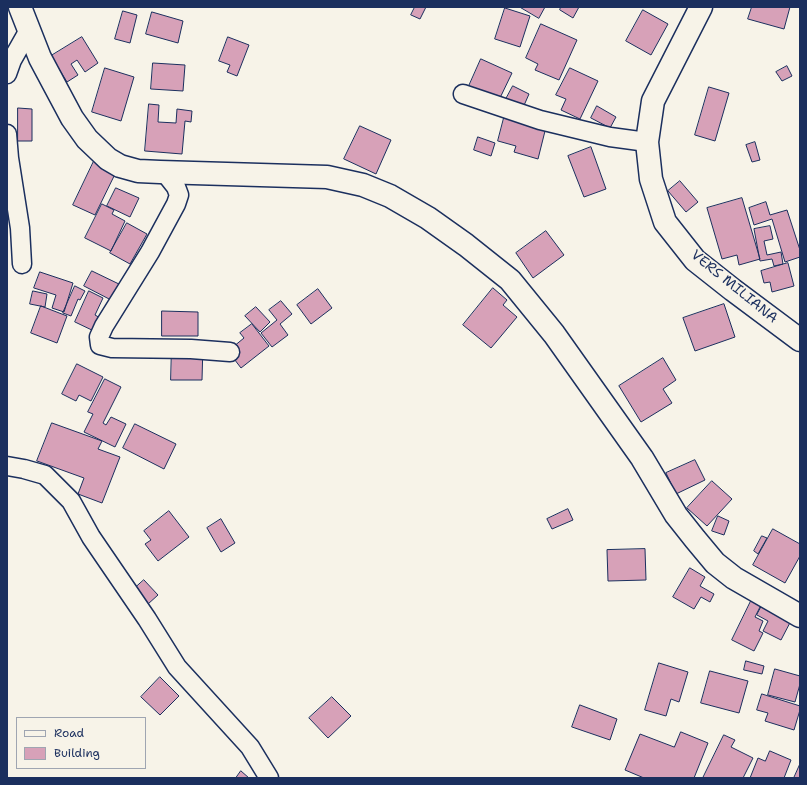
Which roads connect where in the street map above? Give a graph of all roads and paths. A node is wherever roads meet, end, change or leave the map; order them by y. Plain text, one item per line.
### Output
1 (20, 7) edge
2 (701, 7) edge
3 (28, 30) junction
4 (7, 74) edge
5 (463, 94) dead end
6 (7, 134) edge
7 (647, 142) junction
8 (165, 173) junction
9 (22, 264) dead end
10 (800, 340) edge
11 (230, 352) dead end
12 (7, 466) edge
13 (800, 616) edge
14 (269, 778) edge

1 - 3 main road
2 - 7 main road, VERS MILIANA
3 - 4 street
3 - 8 main road
5 - 7 street
6 - 9 street
7 - 10 main road, VERS MILIANA
8 - 11 street
8 - 13 main road
12 - 14 street

